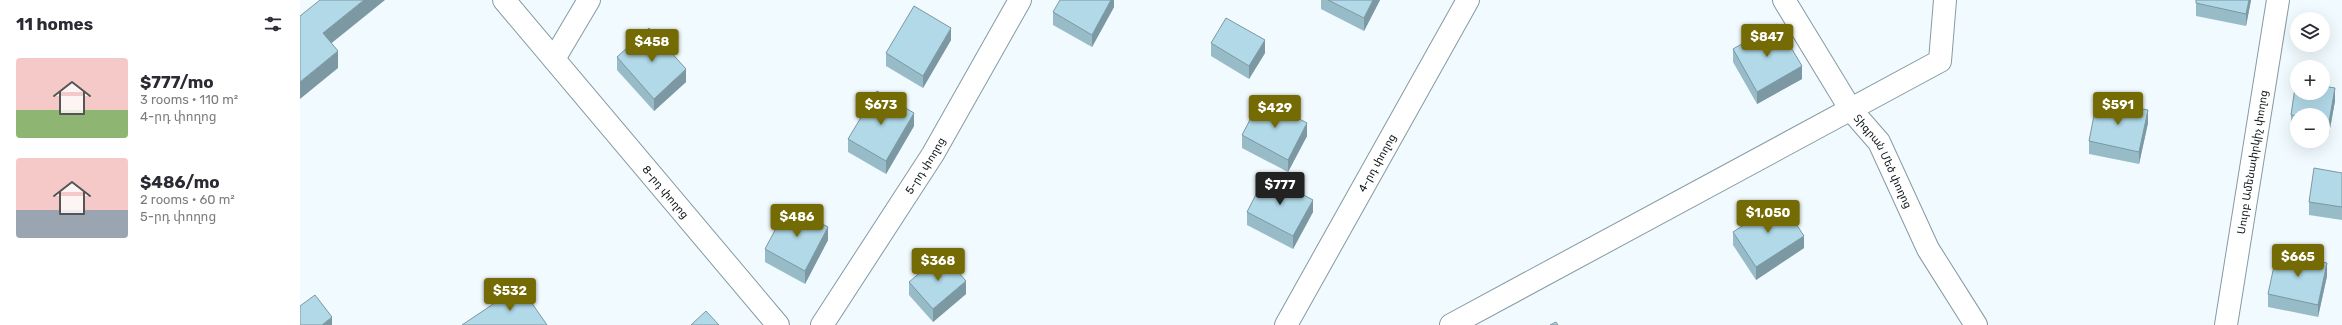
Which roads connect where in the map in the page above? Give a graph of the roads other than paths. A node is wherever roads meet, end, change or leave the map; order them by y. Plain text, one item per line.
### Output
1 (504, 0) edge
2 (589, 0) edge
3 (1020, 0) edge
4 (1468, 0) edge
5 (1784, 0) edge
6 (1945, 0) edge
7 (2278, 0) edge
8 (554, 59) junction
9 (1851, 110) junction
10 (778, 325) edge
11 (822, 325) edge
12 (1286, 325) edge
13 (1451, 325) edge
14 (1976, 325) edge
15 (2226, 325) edge

1 - 8 street, 8-րդ փողոց
2 - 8 street
3 - 11 street, 5-րդ փողոց
4 - 12 street, 4-րդ փողոց
5 - 9 street, Տիգրան Մեծ փողոց
6 - 9 street
7 - 15 street, Սուրբ Ամենափրկիչ փողոց
8 - 10 street, 8-րդ փողոց
9 - 13 street
9 - 14 street, Տիգրան Մեծ փողոց

